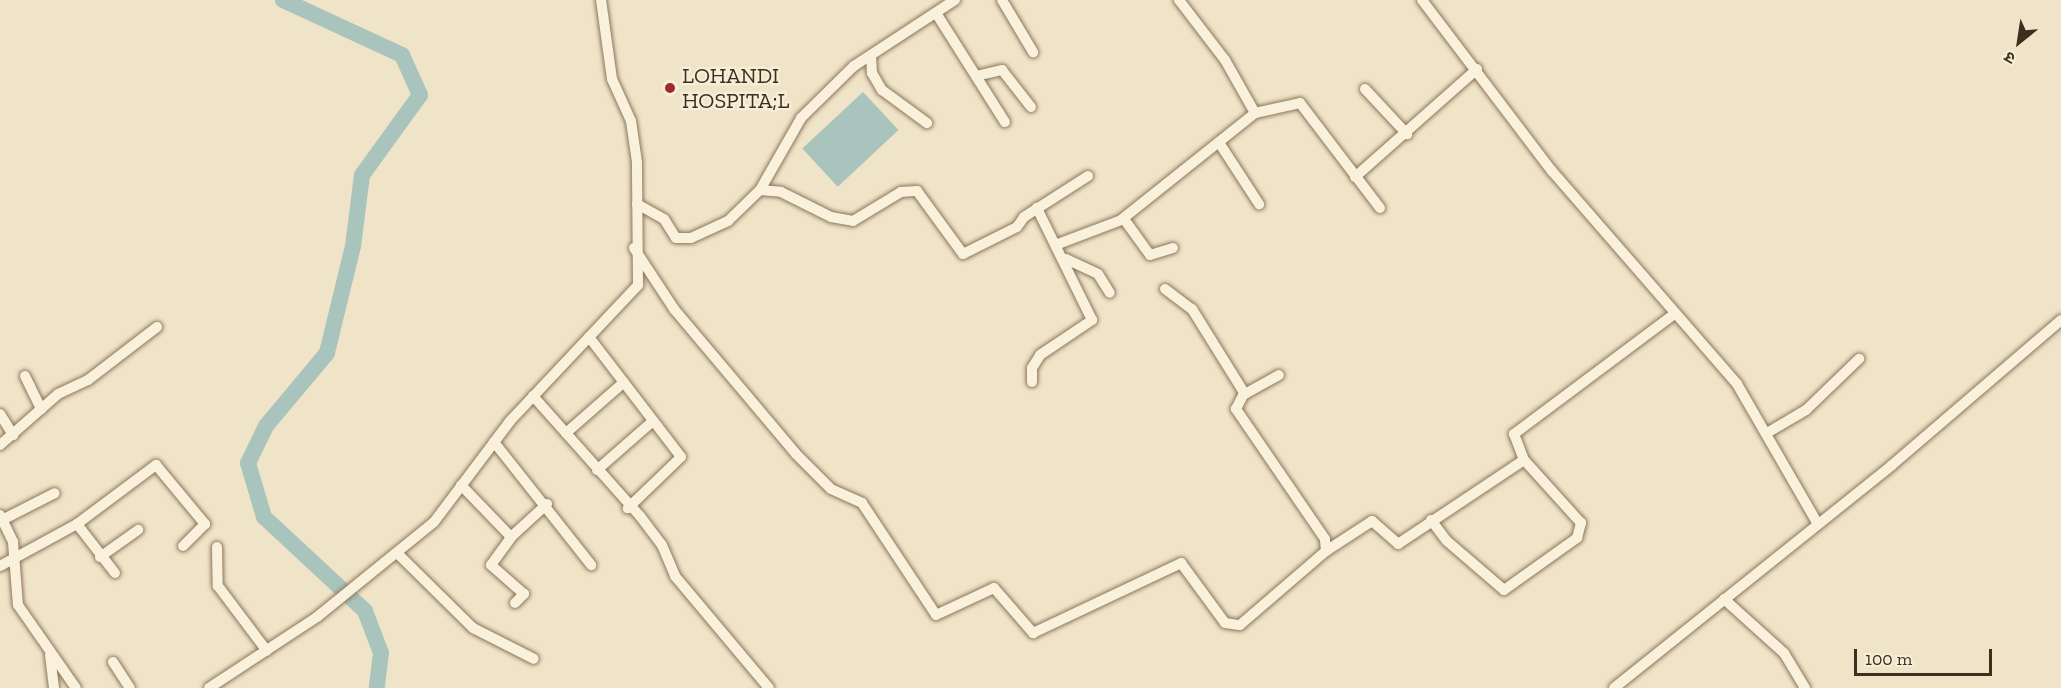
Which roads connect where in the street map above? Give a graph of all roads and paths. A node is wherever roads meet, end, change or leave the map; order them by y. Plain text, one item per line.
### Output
1 (601, 0) edge
2 (955, 0) edge
3 (1002, 0) edge
4 (1179, 0) edge
5 (1422, 0) edge
6 (936, 13) junction
7 (1034, 52) dead end
8 (871, 55) junction
9 (1477, 69) junction
10 (976, 76) junction
11 (1365, 89) dead end
12 (1031, 107) dead end
13 (1255, 113) junction
14 (1005, 122) dead end
15 (927, 123) dead end
16 (1407, 134) junction
17 (1220, 144) junction
18 (1088, 176) dead end
19 (1355, 177) junction
20 (760, 190) junction
21 (637, 204) junction
22 (1259, 204) dead end
23 (1037, 208) junction
24 (1380, 208) dead end
25 (1121, 220) junction
26 (1058, 244) junction
27 (634, 248) junction
28 (1173, 248) dead end
29 (1066, 259) junction
30 (1165, 289) dead end
31 (1110, 293) dead end
32 (1673, 315) junction
33 (2061, 320) edge
34 (157, 327) dead end
35 (589, 337) junction
36 (1859, 359) dead end
37 (1279, 375) dead end
38 (25, 376) dead end
39 (624, 382) junction
40 (1032, 382) dead end
41 (1245, 394) junction
42 (533, 396) junction
43 (41, 409) junction
44 (0, 414) edge
45 (653, 421) junction
46 (566, 433) junction
47 (1767, 433) junction
48 (13, 435) junction
49 (494, 442) junction
50 (0, 446) edge
51 (1524, 460) junction
52 (597, 470) junction
53 (461, 485) junction
54 (55, 493) dead end
55 (548, 504) junction
56 (628, 508) junction
57 (1, 517) edge
58 (1431, 520) junction
59 (1816, 521) junction
60 (77, 524) junction
61 (138, 530) dead end
62 (512, 537) junction
63 (183, 546) dead end
64 (217, 547) dead end
65 (1326, 551) junction
66 (398, 554) junction
67 (15, 557) junction
68 (100, 557) junction
69 (591, 565) dead end
70 (0, 566) edge
71 (114, 573) dead end
72 (1724, 599) junction
73 (515, 603) dead end
74 (267, 651) junction
75 (50, 652) junction
76 (534, 659) dead end
77 (113, 662) dead end
78 (54, 688) edge
79 (76, 688) edge
80 (130, 688) edge
81 (209, 688) edge
82 (769, 688) edge
83 (1614, 688) edge
84 (1805, 688) edge

1 - 21 street
2 - 6 street
3 - 7 street
4 - 13 street
5 - 9 street
6 - 8 street
6 - 10 street
8 - 15 street
8 - 20 street
9 - 16 street
9 - 32 street
10 - 12 street
10 - 14 street
11 - 16 street
13 - 17 street
13 - 19 street
16 - 19 street
17 - 22 street
17 - 25 street
18 - 23 street
19 - 24 street
20 - 21 street
20 - 23 street
21 - 27 street
23 - 26 street
25 - 26 street
25 - 28 street
26 - 29 street
27 - 35 street
27 - 65 street
29 - 31 street
29 - 40 street
30 - 41 street
32 - 47 street
32 - 51 street
33 - 59 street
34 - 43 street
35 - 39 street
35 - 42 street
36 - 47 street
37 - 41 street
38 - 43 street
39 - 45 street
39 - 46 street
41 - 65 street
42 - 46 street
42 - 49 street
43 - 48 street
44 - 48 street
45 - 52 street
45 - 56 street
46 - 52 street
47 - 59 street
48 - 50 street
49 - 53 street
49 - 55 street
51 - 58 street
51 - 58 street
52 - 56 street
53 - 62 street
53 - 66 street
54 - 57 street
55 - 62 street
55 - 69 street
56 - 82 street
57 - 67 street
58 - 65 street
59 - 72 street
60 - 63 street
60 - 67 street
60 - 68 street
61 - 68 street
62 - 73 street
64 - 74 street
66 - 74 street
66 - 76 street
67 - 70 street
67 - 75 street
68 - 71 street
72 - 83 street
72 - 84 street
74 - 81 street
75 - 78 street
75 - 79 street
77 - 80 street

